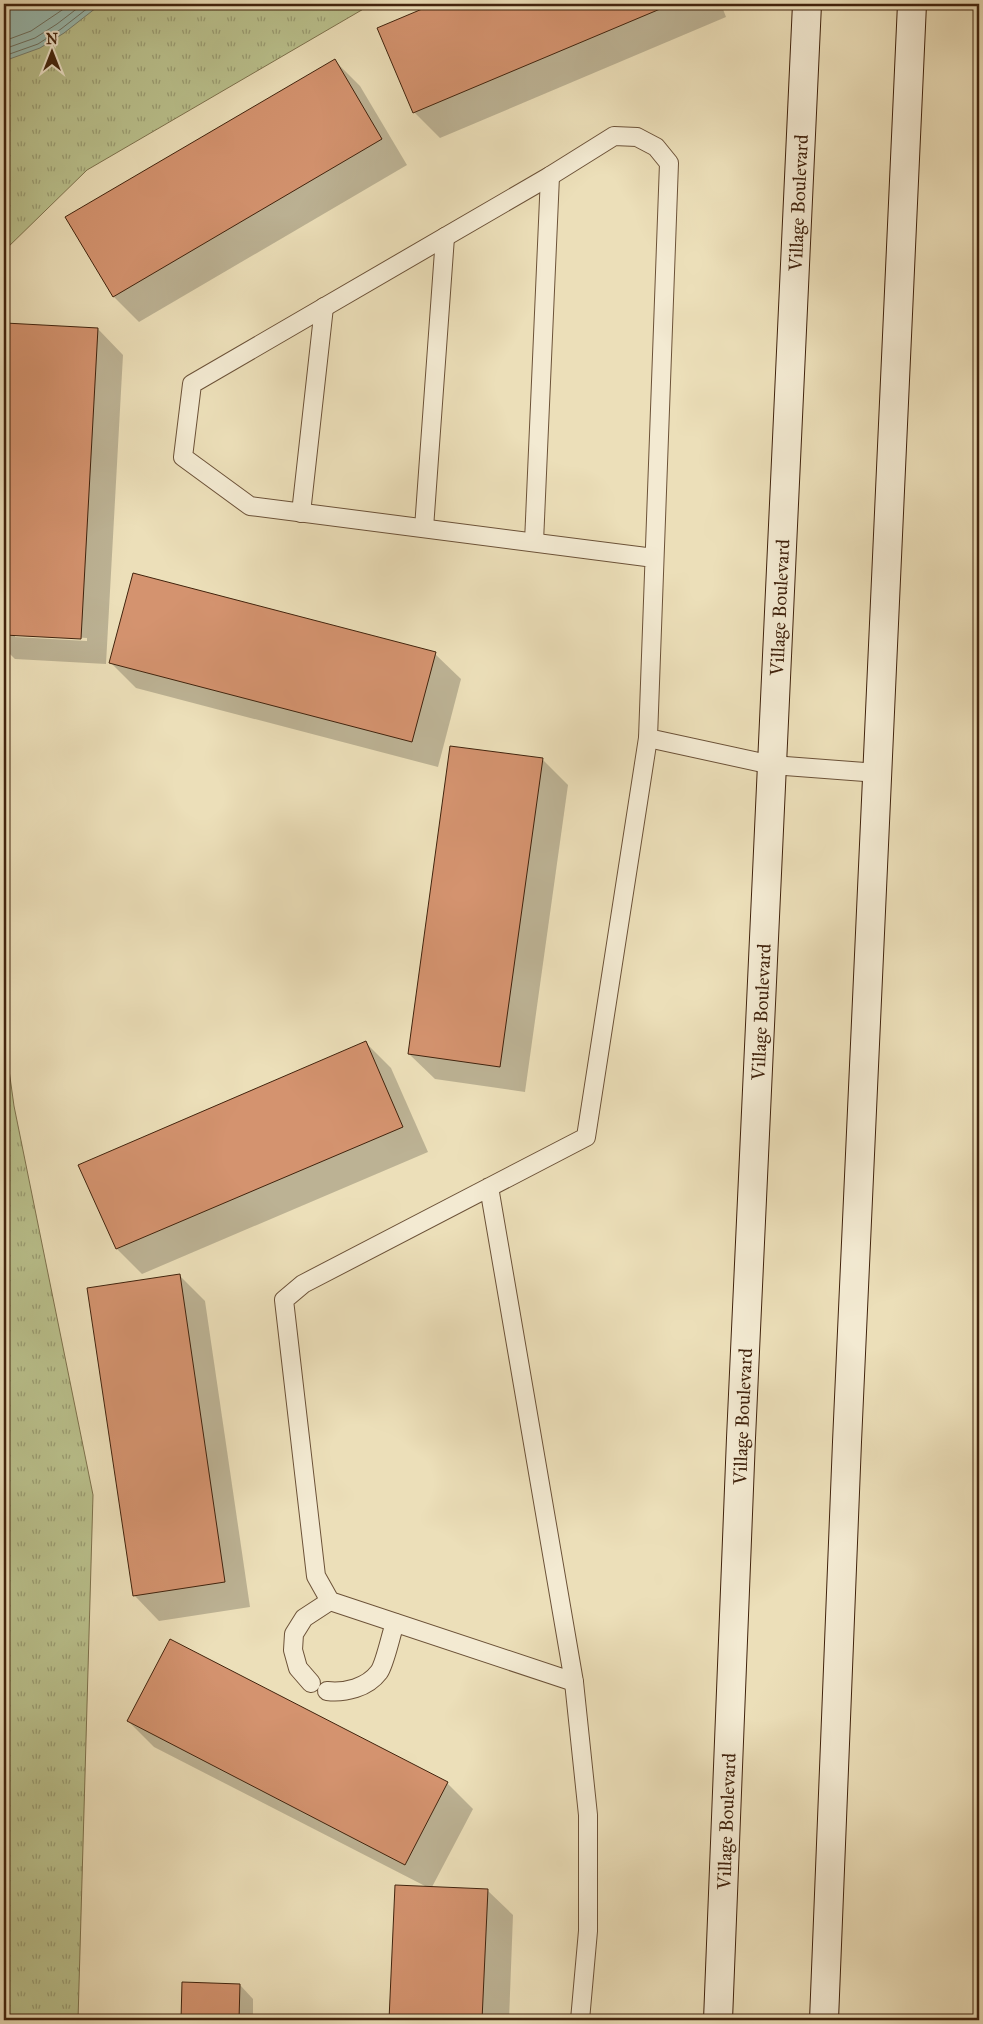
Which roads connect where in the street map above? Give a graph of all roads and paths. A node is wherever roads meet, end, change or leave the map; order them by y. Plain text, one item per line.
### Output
1 (807, 4) edge
2 (912, 4) edge
3 (550, 176) junction
4 (445, 237) junction
5 (324, 307) junction
6 (300, 513) junction
7 (424, 528) junction
8 (534, 542) junction
9 (654, 558) junction
10 (648, 738) junction
11 (772, 765) junction
12 (878, 774) junction
13 (489, 1187) junction
14 (330, 1601) junction
15 (394, 1623) junction
16 (574, 1682) junction
17 (310, 1683) dead end
18 (327, 1691) dead end
19 (580, 2020) edge
20 (718, 2020) edge
21 (824, 2020) edge

1 - 11 street, Village Boulevard
2 - 12 street
3 - 4 lane
3 - 8 lane
3 - 9 lane
4 - 5 lane
4 - 7 lane
5 - 6 lane
5 - 6 lane
6 - 7 lane
7 - 8 lane
8 - 9 lane
9 - 10 lane
10 - 11 lane
10 - 13 lane
11 - 12 lane
11 - 20 street, Village Boulevard
12 - 21 street
13 - 14 lane
13 - 16 lane
14 - 15 lane
14 - 17 lane
15 - 16 lane
15 - 18 lane
16 - 19 lane

